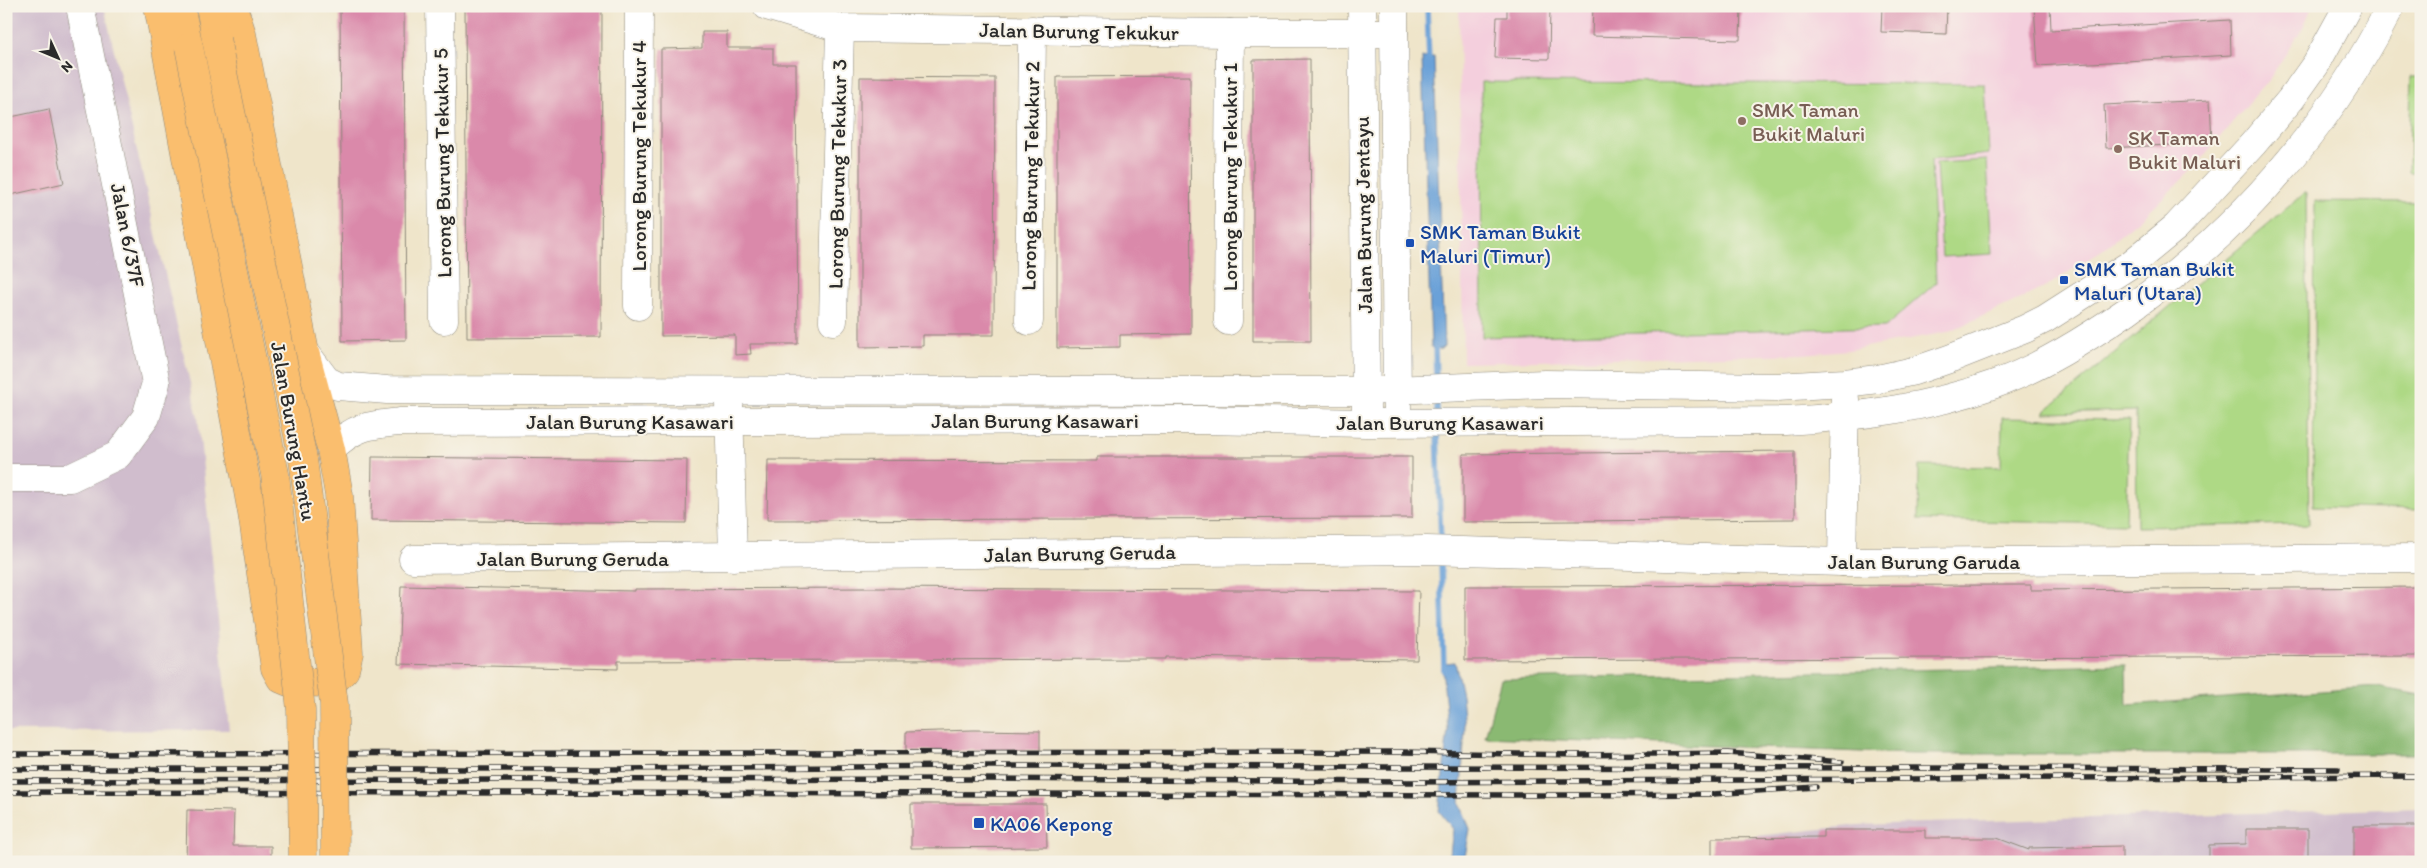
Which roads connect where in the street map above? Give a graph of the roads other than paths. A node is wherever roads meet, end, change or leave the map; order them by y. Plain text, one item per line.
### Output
1 (80, 6) edge
2 (158, 6) edge
3 (180, 6) edge
4 (210, 6) edge
5 (233, 6) edge
6 (440, 6) edge
7 (639, 6) edge
8 (768, 6) edge
9 (1362, 6) edge
10 (2348, 6) edge
11 (2391, 6) edge
12 (1394, 20) edge
13 (840, 28) junction
14 (1032, 30) junction
15 (1230, 33) junction
16 (1362, 33) junction
17 (638, 306) dead end
18 (444, 320) dead end
19 (833, 321) dead end
20 (1029, 321) dead end
21 (1228, 321) dead end
22 (305, 352) junction
23 (1845, 383) junction
24 (729, 391) junction
25 (1365, 391) junction
26 (1396, 391) junction
27 (1844, 417) junction
28 (728, 421) junction
29 (1366, 423) junction
30 (1411, 423) junction
31 (331, 449) junction
32 (6, 478) edge
33 (1427, 550) joint
34 (733, 556) junction
35 (2421, 558) edge
36 (413, 559) dead end
37 (1842, 562) junction
38 (304, 862) edge
39 (335, 862) edge

1 - 32 street, Jalan 6/37F
2 - 31 main road
3 - 38 main road, Jalan Burung Hantu, bridge
4 - 39 main road, Jalan Burung Hantu, bridge
5 - 22 main road
6 - 18 street, Lorong Burung Tekukur 5
7 - 17 street, Lorong Burung Tekukur 4
8 - 13 street, Jalan Burung Tekukur
9 - 16 street, Jalan Burung Jentayu
10 - 23 street, Jalan Burung Kasawari
11 - 27 street, Jalan Burung Kasawari
12 - 16 street, Jalan Burung Tekukur
12 - 26 street, Jalan Burung Jentayu
13 - 14 street, Jalan Burung Tekukur
13 - 19 street, Lorong Burung Tekukur 3
14 - 15 street, Jalan Burung Tekukur
14 - 20 street, Lorong Burung Tekukur 2
15 - 16 street, Jalan Burung Tekukur
15 - 21 street, Lorong Burung Tekukur 1
16 - 25 street, Jalan Burung Jentayu
22 - 24 street, Jalan Burung Kasawari
22 - 31 main road
23 - 26 street, Jalan Burung Kasawari
23 - 27 street
24 - 25 street, Jalan Burung Kasawari
24 - 28 street
25 - 26 street, Jalan Burung Kasawari
25 - 29 street, Jalan Burung Jentayu
26 - 30 street, Jalan Burung Jentayu
27 - 30 street, Jalan Burung Kasawari
27 - 37 street
28 - 29 street, Jalan Burung Kasawari
28 - 31 street, Jalan Burung Kasawari
28 - 34 street
29 - 30 street, Jalan Burung Kasawari
33 - 34 street, Jalan Burung Geruda
33 - 37 street, Jalan Burung Garuda
34 - 36 street, Jalan Burung Geruda
35 - 37 street, Jalan Burung Garuda

